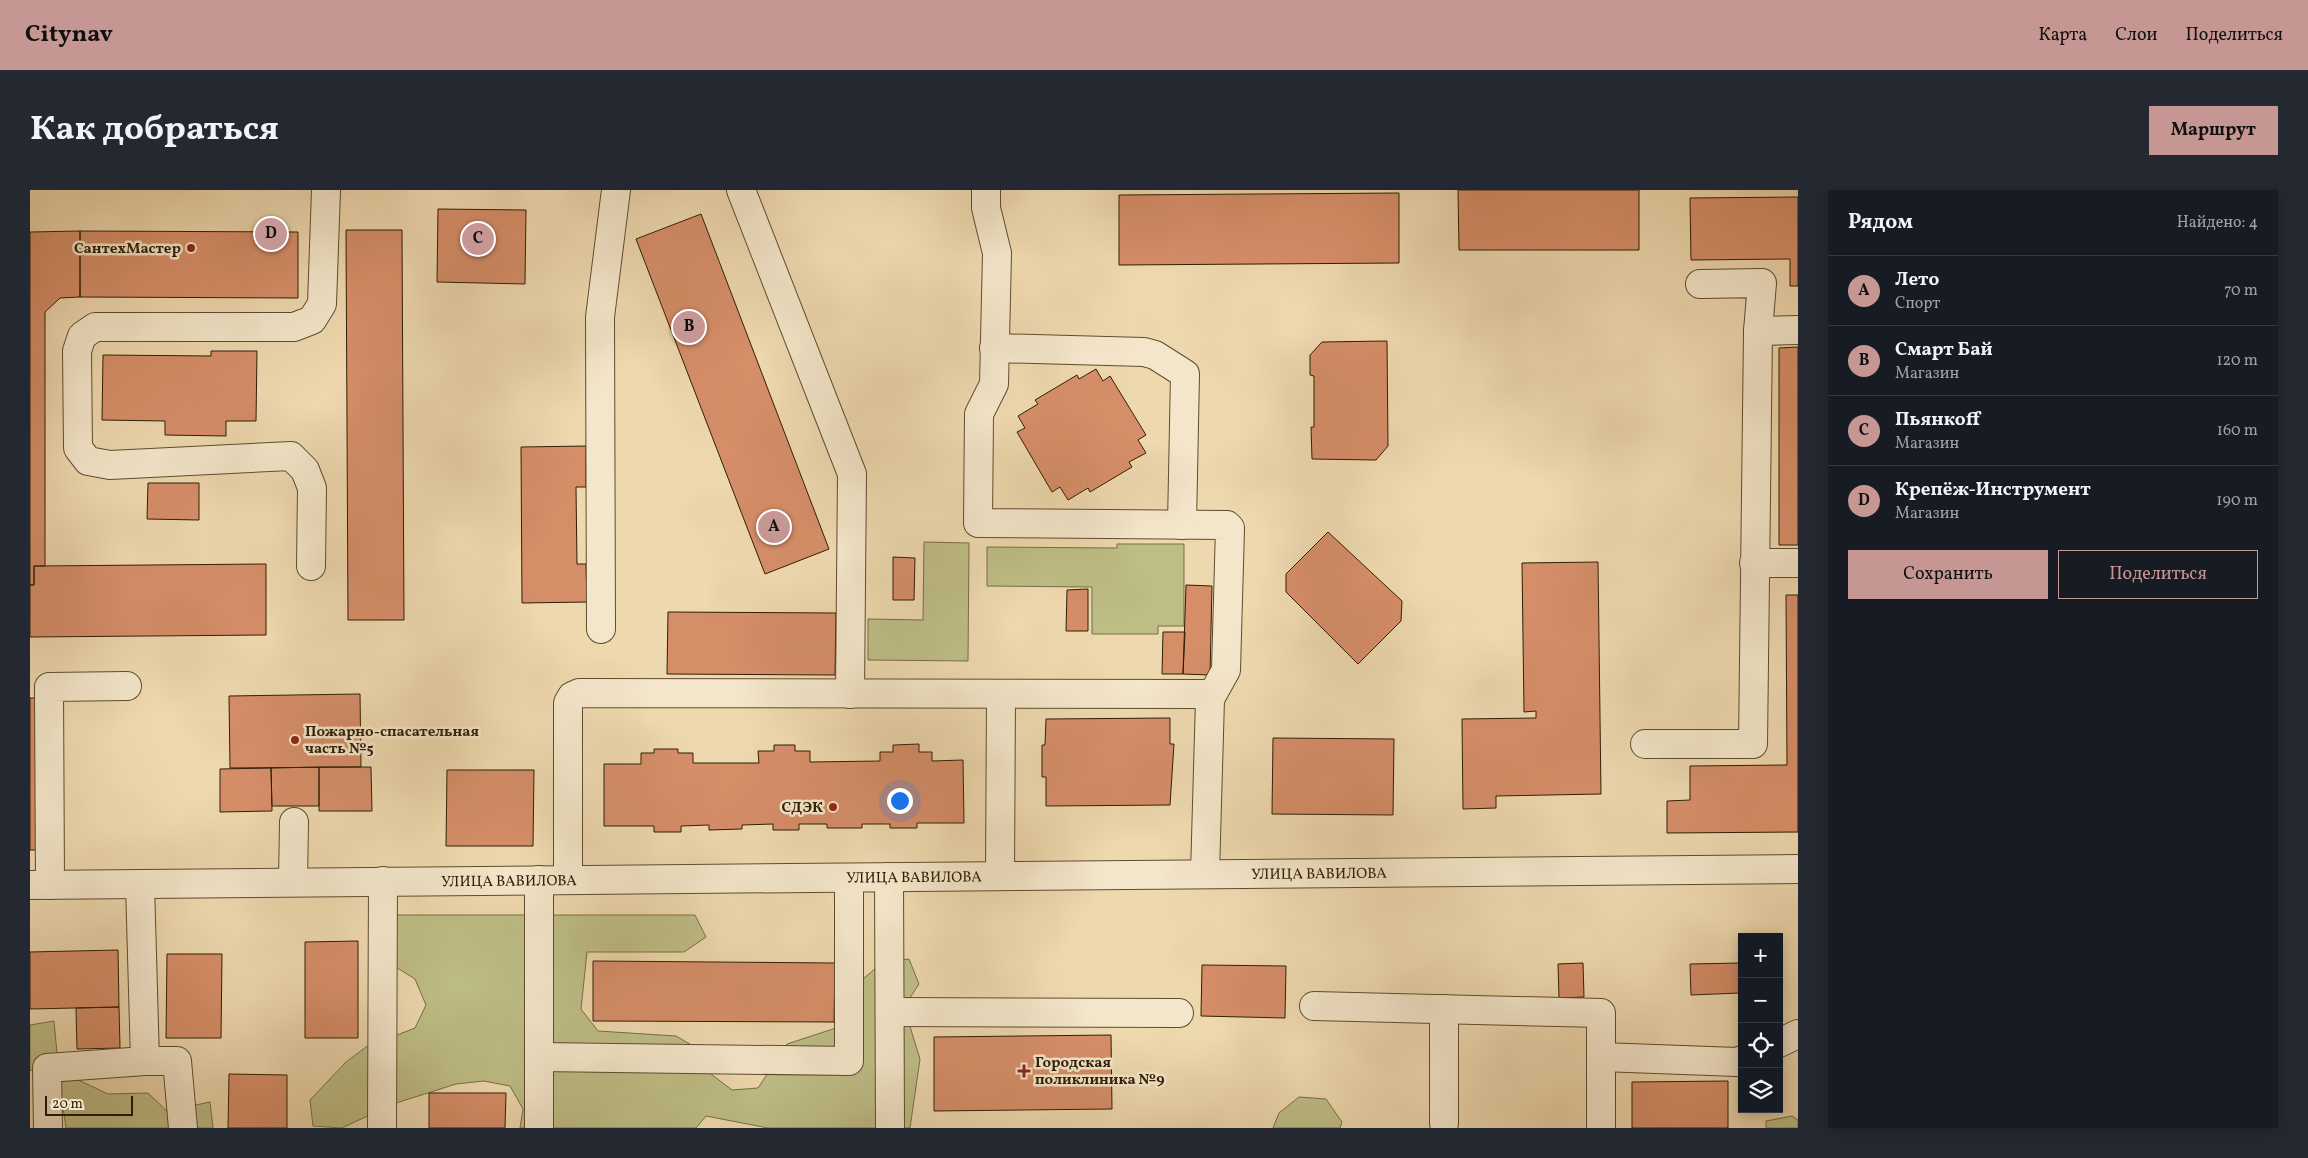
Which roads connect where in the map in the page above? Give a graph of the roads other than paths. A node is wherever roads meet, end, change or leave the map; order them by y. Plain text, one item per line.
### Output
1 (326, 190) edge
2 (616, 190) edge
3 (741, 190) edge
4 (986, 190) edge
5 (1700, 284) dead end
6 (1798, 330) edge
7 (1758, 331) junction
8 (994, 348) junction
9 (1182, 524) junction
10 (1754, 563) junction
11 (1798, 564) edge
12 (311, 566) dead end
13 (601, 629) dead end
14 (127, 686) dead end
15 (1201, 688) junction
16 (850, 694) junction
17 (1001, 694) junction
18 (1645, 744) dead end
19 (294, 822) dead end
20 (1798, 869) edge
21 (1205, 874) junction
22 (1000, 876) junction
23 (849, 878) junction
24 (889, 878) junction
25 (539, 880) junction
26 (568, 880) junction
27 (383, 881) junction
28 (293, 882) junction
29 (140, 884) junction
30 (40, 885) edge
31 (1314, 1006) dead end
32 (1444, 1009) junction
33 (890, 1012) junction
34 (1179, 1013) dead end
35 (1798, 1034) edge
36 (1783, 1041) edge
37 (540, 1057) junction
38 (1601, 1057) junction
39 (145, 1061) junction
40 (1738, 1062) edge
41 (39, 1088) edge
42 (1444, 1123) dead end
43 (48, 1128) edge
44 (183, 1128) edge
45 (382, 1128) edge
46 (539, 1128) edge
47 (890, 1128) edge
48 (1601, 1128) edge

1 - 12 street
2 - 13 street
3 - 16 street
4 - 8 street
5 - 7 street
6 - 7 street
7 - 10 street
8 - 9 street
8 - 9 street
9 - 15 street
10 - 11 street
10 - 18 street
14 - 30 street
15 - 17 street
15 - 21 street
16 - 17 street
16 - 26 street
17 - 22 street
19 - 28 street
20 - 21 street, УЛИЦА ВАВИЛОВА
21 - 22 street, УЛИЦА ВАВИЛОВА
22 - 24 street, УЛИЦА ВАВИЛОВА
23 - 24 street, УЛИЦА ВАВИЛОВА
23 - 26 street, УЛИЦА ВАВИЛОВА
23 - 37 street
24 - 33 street
25 - 26 street, УЛИЦА ВАВИЛОВА
25 - 27 street, УЛИЦА ВАВИЛОВА
25 - 37 street
27 - 28 street, УЛИЦА ВАВИЛОВА
27 - 45 street
28 - 29 street, УЛИЦА ВАВИЛОВА
29 - 30 street, УЛИЦА ВАВИЛОВА
29 - 39 street
31 - 32 street
32 - 38 street
32 - 42 street
33 - 34 street
33 - 47 street
35 - 36 street
37 - 46 street
38 - 40 street
38 - 48 street
39 - 41 street
39 - 44 street
41 - 43 street

